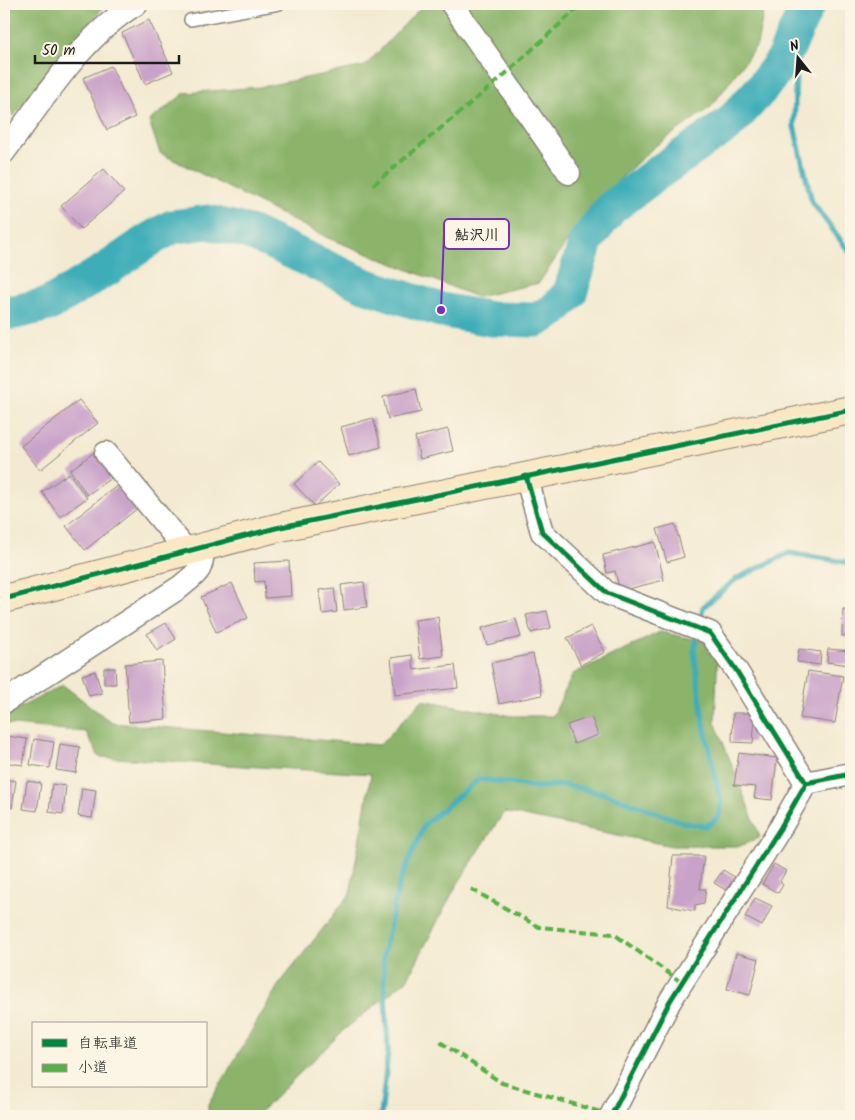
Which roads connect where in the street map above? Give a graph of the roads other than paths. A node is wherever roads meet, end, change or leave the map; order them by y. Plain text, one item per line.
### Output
1 (136, 4) edge
2 (279, 4) edge
3 (452, 4) edge
4 (190, 20) dead end
5 (6, 141) edge
6 (569, 173) dead end
7 (851, 410) edge
8 (106, 453) dead end
9 (526, 476) junction
10 (194, 549) junction
11 (4, 599) edge
12 (4, 702) edge
13 (851, 774) edge
14 (806, 782) junction
15 (611, 1116) edge

1 - 5 street
2 - 4 lane
3 - 6 street
7 - 9 street
8 - 10 street
9 - 10 street
9 - 14 street
10 - 11 street
10 - 12 street
13 - 14 street
14 - 15 street

